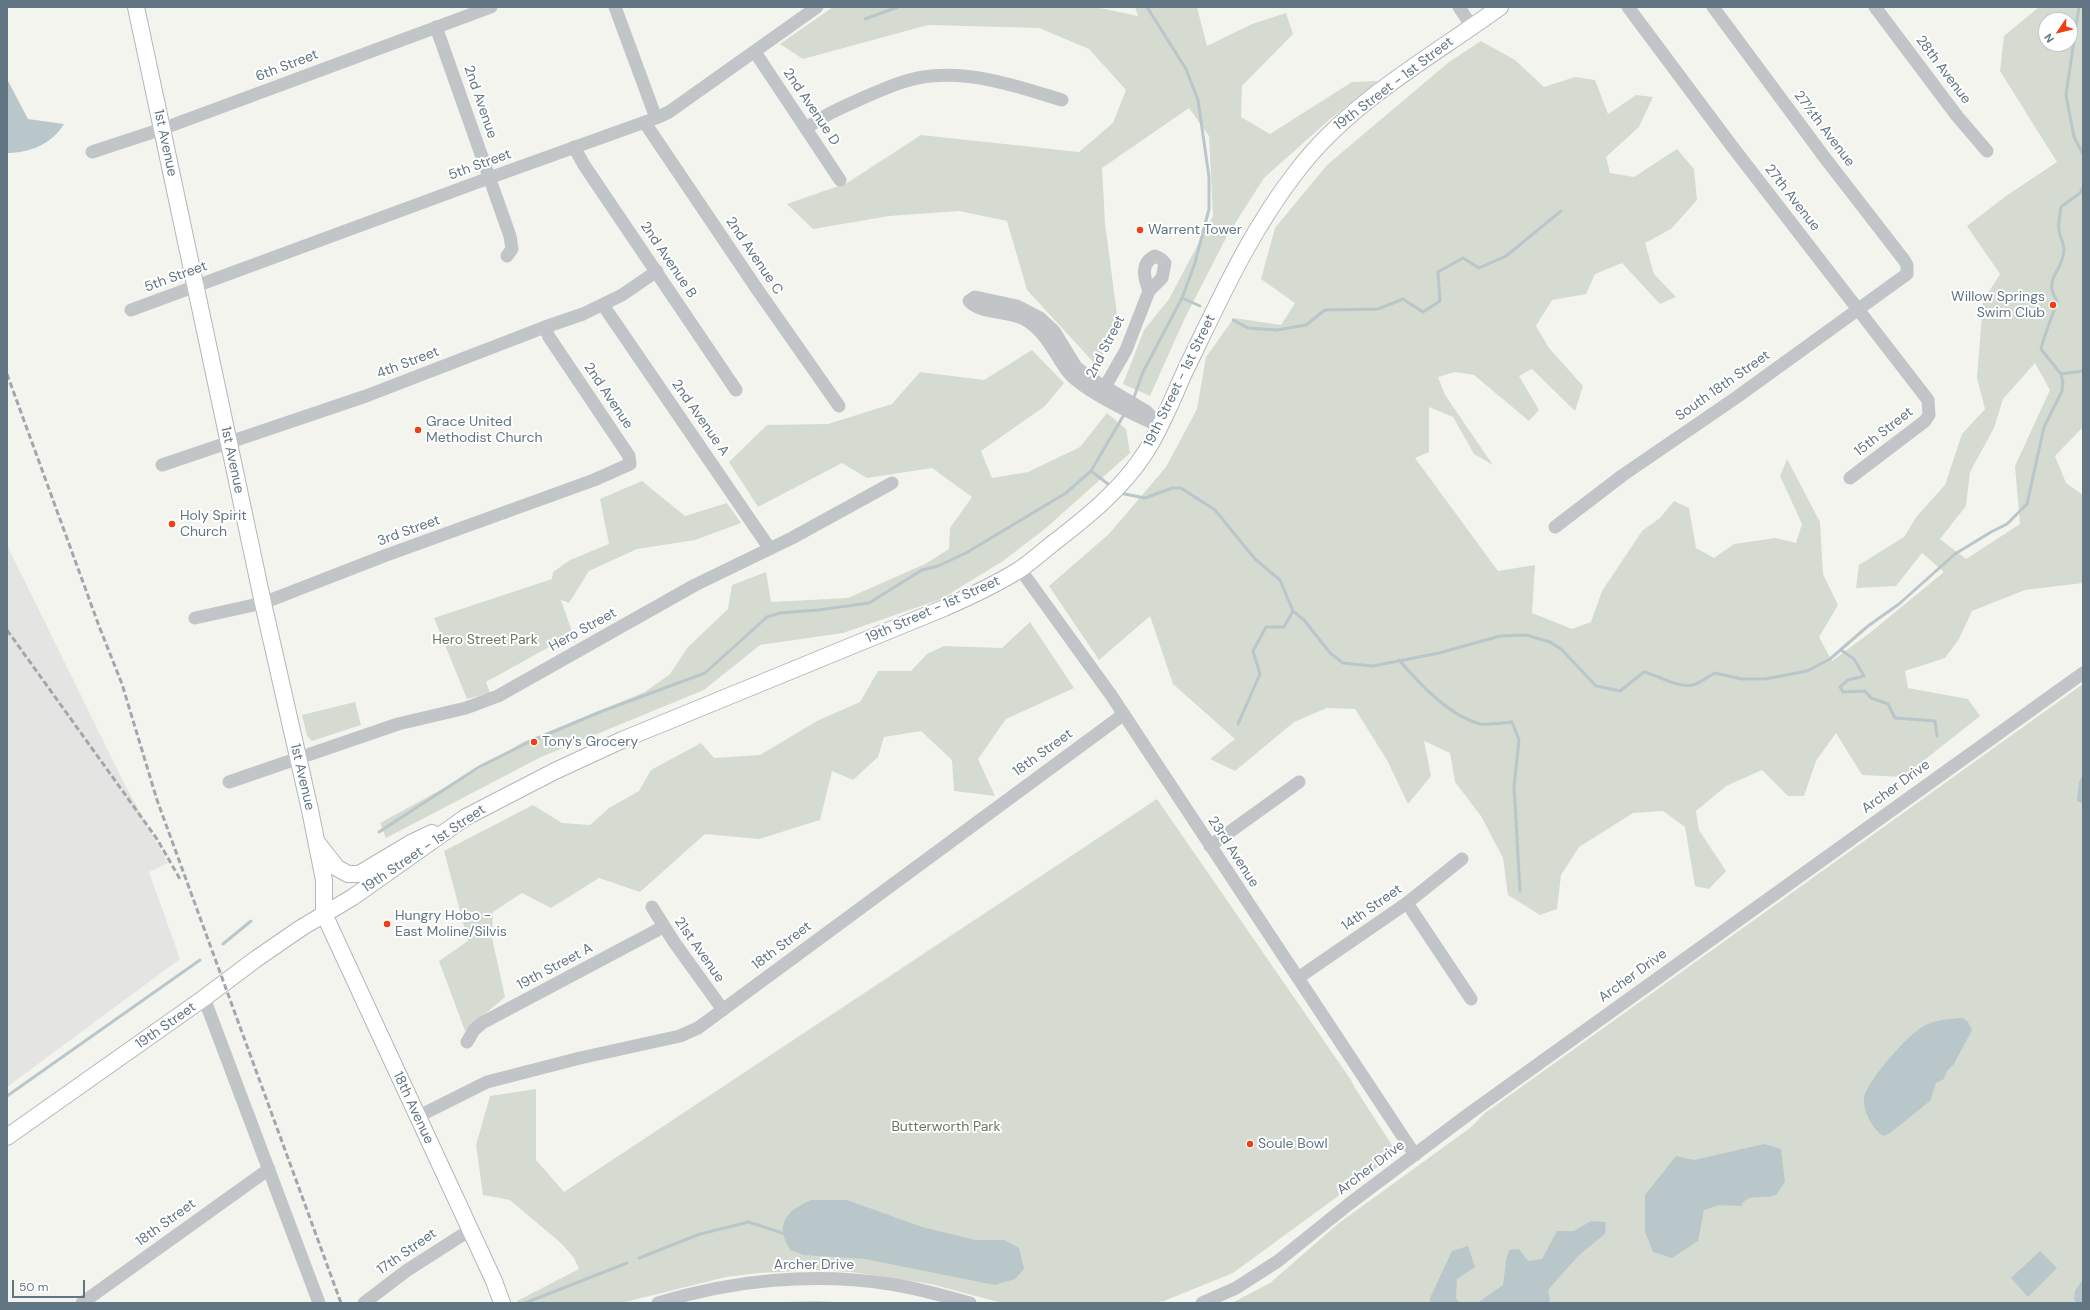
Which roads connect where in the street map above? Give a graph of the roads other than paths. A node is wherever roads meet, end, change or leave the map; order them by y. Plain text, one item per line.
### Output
1 (136, 7) edge
2 (491, 7) edge
3 (615, 7) edge
4 (817, 7) edge
5 (1459, 7) edge
6 (1500, 7) edge
7 (1628, 7) edge
8 (1713, 7) edge
9 (1875, 7) edge
10 (436, 27) junction
11 (1472, 27) junction
12 (755, 52) junction
13 (1062, 100) dead end
14 (650, 120) junction
15 (162, 129) junction
16 (806, 129) junction
17 (574, 148) junction
18 (1987, 151) dead end
19 (92, 152) dead end
20 (489, 178) junction
21 (840, 180) dead end
22 (507, 256) dead end
23 (657, 271) junction
24 (1908, 271) joint
25 (195, 287) junction
26 (1149, 291) dead end
27 (603, 305) junction
28 (131, 310) dead end
29 (1857, 310) junction
30 (545, 327) junction
31 (736, 390) dead end
32 (1103, 390) junction
33 (838, 406) dead end
34 (1930, 408) joint
35 (1160, 426) junction
36 (228, 443) junction
37 (630, 464) joint
38 (162, 465) dead end
39 (1850, 478) dead end
40 (892, 483) dead end
41 (1555, 527) dead end
42 (770, 549) junction
43 (1020, 569) junction
44 (263, 603) junction
45 (195, 618) dead end
46 (2083, 673) edge
47 (1124, 714) junction
48 (297, 759) junction
49 (229, 782) dead end
50 (1299, 782) dead end
51 (466, 817) junction
52 (316, 841) junction
53 (1210, 846) junction
54 (1462, 859) dead end
55 (1407, 903) junction
56 (652, 907) dead end
57 (324, 914) junction
58 (663, 927) junction
59 (1298, 978) junction
60 (204, 998) junction
61 (1471, 999) dead end
62 (723, 1010) junction
63 (467, 1042) dead end
64 (417, 1117) junction
65 (7, 1137) edge
66 (1415, 1155) junction
67 (269, 1169) junction
68 (470, 1230) junction
69 (82, 1303) edge
70 (319, 1303) edge
71 (364, 1303) edge
72 (502, 1303) edge
73 (658, 1303) edge
74 (970, 1303) edge
75 (1202, 1303) edge

1 - 15 main road, 1st Avenue
2 - 10 street, 6th Street
3 - 14 street, 2nd Avenue C
4 - 12 street, 5th Street
5 - 11 street
6 - 11 main road, 19th Street - 1st Street
7 - 29 street, 27th Avenue
8 - 24 street, 27½th Avenue
9 - 18 street, 28th Avenue
10 - 15 street, 6th Street
10 - 20 street, 2nd Avenue
11 - 35 main road, 19th Street - 1st Street
12 - 14 street, 5th Street
12 - 16 street, 2nd Avenue D
13 - 16 street
14 - 17 street, 5th Street
14 - 33 street, 2nd Avenue C
15 - 19 street, 6th Street
15 - 25 main road, 1st Avenue
16 - 21 street, 2nd Avenue D
17 - 20 street, 5th Street
17 - 23 street, 2nd Avenue B
20 - 22 street, 2nd Avenue
20 - 25 street, 5th Street
23 - 27 street, 4th Street
23 - 31 street, 2nd Avenue B
24 - 29 street, South 18th Street
25 - 28 street, 5th Street
25 - 36 main road, 1st Avenue
26 - 32 street, 2nd Street
27 - 30 street, 4th Street
27 - 42 street, 2nd Avenue A
29 - 34 street, 27th Avenue
29 - 41 street, South 18th Street
30 - 36 street, 4th Street
30 - 37 street, 2nd Avenue
32 - 32 street
32 - 35 street
34 - 39 street, 15th Street
35 - 43 main road, 19th Street - 1st Street
36 - 38 street, 4th Street
36 - 44 main road, 1st Avenue
37 - 44 street, 3rd Street
40 - 42 street, Hero Street
42 - 48 street, Hero Street
43 - 47 street, 23rd Avenue
43 - 51 main road, 19th Street - 1st Street
44 - 45 street, 3rd Street
44 - 48 main road, 1st Avenue
46 - 66 street, Archer Drive
47 - 53 street, 23rd Avenue
47 - 62 street, 18th Street
48 - 49 street, Hero Street
48 - 52 main road, 1st Avenue
50 - 53 street
51 - 52 main road
51 - 57 main road, 19th Street - 1st Street
52 - 57 main road, 1st Avenue
53 - 59 street, 23rd Avenue
54 - 55 street, 14th Street
55 - 59 street, 14th Street
55 - 61 street
56 - 58 street, 21st Avenue
57 - 60 main road, 19th Street
57 - 64 main road, 18th Avenue
58 - 62 street, 21st Avenue
58 - 63 street, 19th Street A
59 - 66 street, 23rd Avenue
60 - 65 main road, 19th Street
60 - 67 street
62 - 64 street, 18th Street
64 - 68 main road, 18th Avenue
66 - 75 street, Archer Drive
67 - 69 street, 18th Street
67 - 70 street
68 - 71 street, 17th Street
68 - 72 main road, 18th Avenue
73 - 74 street, Archer Drive

